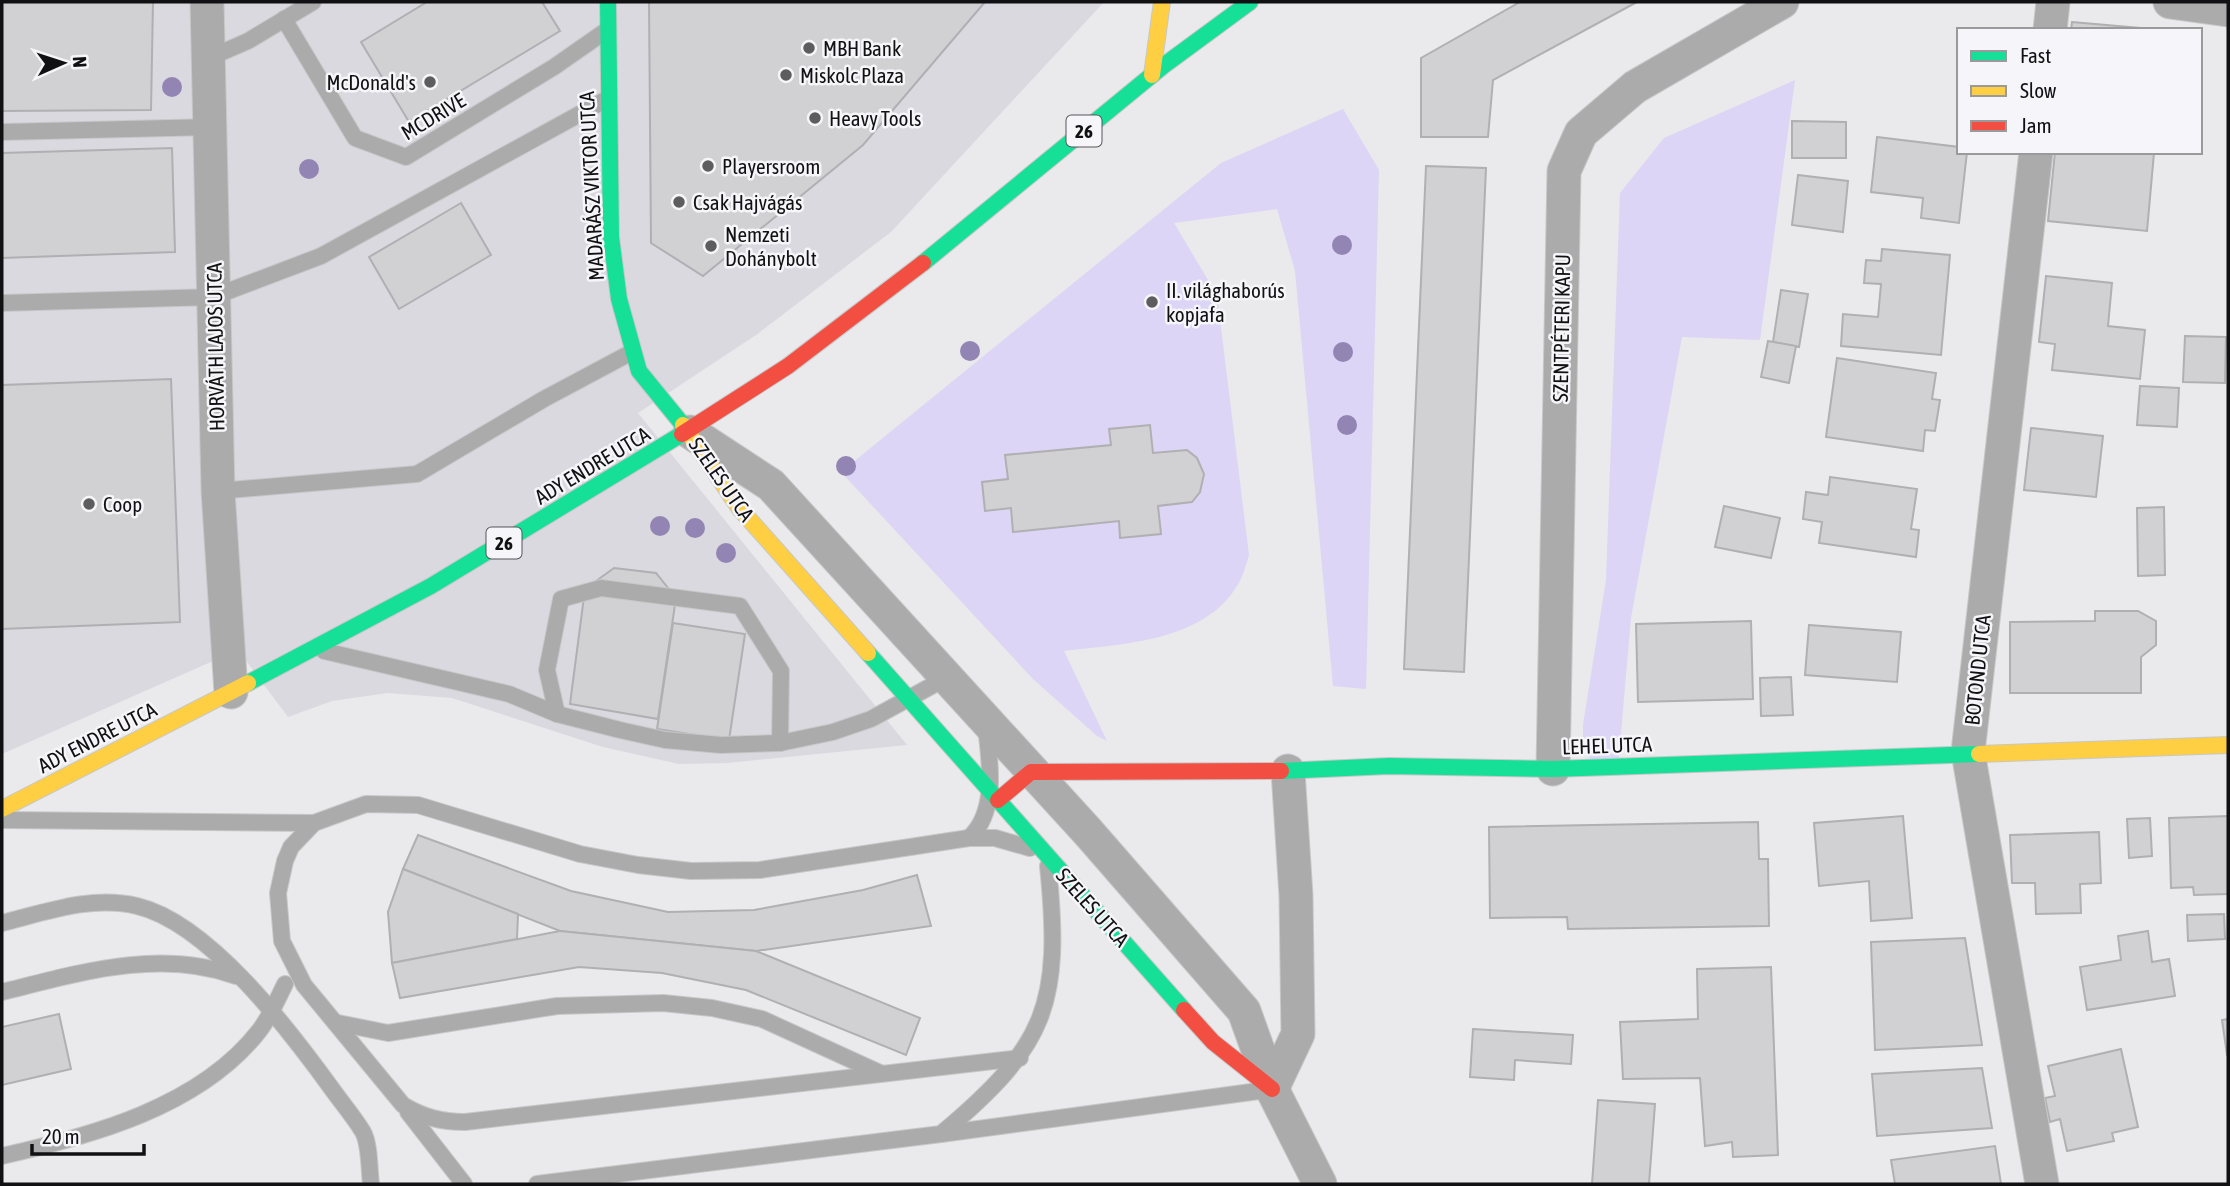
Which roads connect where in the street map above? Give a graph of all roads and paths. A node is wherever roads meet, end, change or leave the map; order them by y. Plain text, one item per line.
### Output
1 (207, 2) edge
2 (313, 2) edge
3 (608, 2) edge
4 (1162, 2) edge
5 (1250, 2) edge
6 (1782, 2) edge
7 (2053, 2) edge
8 (2170, 2) edge
9 (2228, 9) edge
10 (284, 19) junction
11 (2050, 28) edge
12 (608, 29) junction
13 (209, 58) junction
14 (1152, 75) junction
15 (607, 99) junction
16 (212, 127) junction
17 (2, 132) edge
18 (2036, 154) edge
19 (213, 298) junction
20 (2, 303) edge
21 (632, 352) junction
22 (688, 431) junction
23 (218, 492) junction
24 (316, 649) junction
25 (946, 678) junction
26 (231, 692) junction
27 (909, 699) junction
28 (557, 714) junction
29 (985, 721) junction
30 (780, 743) junction
31 (2228, 745) edge
32 (1968, 752) junction
33 (1553, 769) junction
34 (1288, 771) junction
35 (1031, 772) junction
36 (993, 795) junction
37 (10, 797) edge
38 (2, 820) edge
39 (314, 823) junction
40 (969, 838) junction
41 (1046, 855) junction
42 (2, 923) edge
43 (288, 958) junction
44 (240, 978) junction
45 (285, 984) junction
46 (2, 992) edge
47 (271, 1013) junction
48 (338, 1023) junction
49 (298, 1042) junction
50 (1020, 1058) junction
51 (883, 1074) junction
52 (1272, 1089) junction
53 (403, 1105) junction
54 (941, 1134) junction
55 (2, 1156) edge
56 (371, 1184) edge
57 (464, 1184) edge
58 (537, 1184) edge
59 (1320, 1184) edge
60 (2042, 1184) edge

1 - 13 street, HORVÁTH LAJOS UTCA
2 - 10 lane
3 - 12 street, MADARÁSZ VIKTOR UTCA
4 - 14 street
5 - 14 street, 26
6 - 33 street, SZENTPÉTERI KAPU
7 - 11 street
8 - 9 street
10 - 12 lane, MCDRIVE
10 - 13 lane
12 - 15 street, MADARÁSZ VIKTOR UTCA
13 - 16 street, HORVÁTH LAJOS UTCA
14 - 22 street, ADY ENDRE UTCA / 26
15 - 19 lane
15 - 21 street, MADARÁSZ VIKTOR UTCA
16 - 17 lane
16 - 19 street, HORVÁTH LAJOS UTCA
18 - 32 street, BOTOND UTCA
19 - 20 lane
19 - 23 street, HORVÁTH LAJOS UTCA
21 - 22 street, MADARÁSZ VIKTOR UTCA
21 - 23 lane
22 - 24 street, ADY ENDRE UTCA / 26
22 - 25 street, SZELES UTCA
22 - 27 street, SZELES UTCA
23 - 26 street, HORVÁTH LAJOS UTCA
24 - 26 street, ADY ENDRE UTCA / 26
24 - 28 lane
25 - 27 lane
25 - 29 street, SZELES UTCA
26 - 37 street, ADY ENDRE UTCA / 26
27 - 30 lane
27 - 36 street, SZELES UTCA
28 - 30 lane
28 - 30 lane
29 - 35 street, SZELES UTCA
29 - 36 lane
31 - 32 street, LEHEL UTCA
32 - 33 street, LEHEL UTCA
32 - 60 street, BOTOND UTCA
33 - 34 street, LEHEL UTCA
34 - 35 street, LEHEL UTCA
34 - 52 street
35 - 36 street
35 - 52 street, SZELES UTCA
36 - 40 lane
36 - 41 street, SZELES UTCA
38 - 39 lane
39 - 40 lane
39 - 43 lane
40 - 41 lane
41 - 50 lane
41 - 52 street, SZELES UTCA
42 - 44 lane
43 - 45 lane
43 - 48 lane
44 - 46 lane
44 - 47 lane
45 - 47 lane
45 - 49 lane
47 - 49 lane
47 - 55 lane
48 - 51 lane
48 - 53 lane
49 - 56 lane
50 - 51 lane
50 - 54 lane
51 - 53 lane
52 - 54 lane
52 - 59 street, SZELES UTCA
53 - 57 lane
54 - 58 lane

